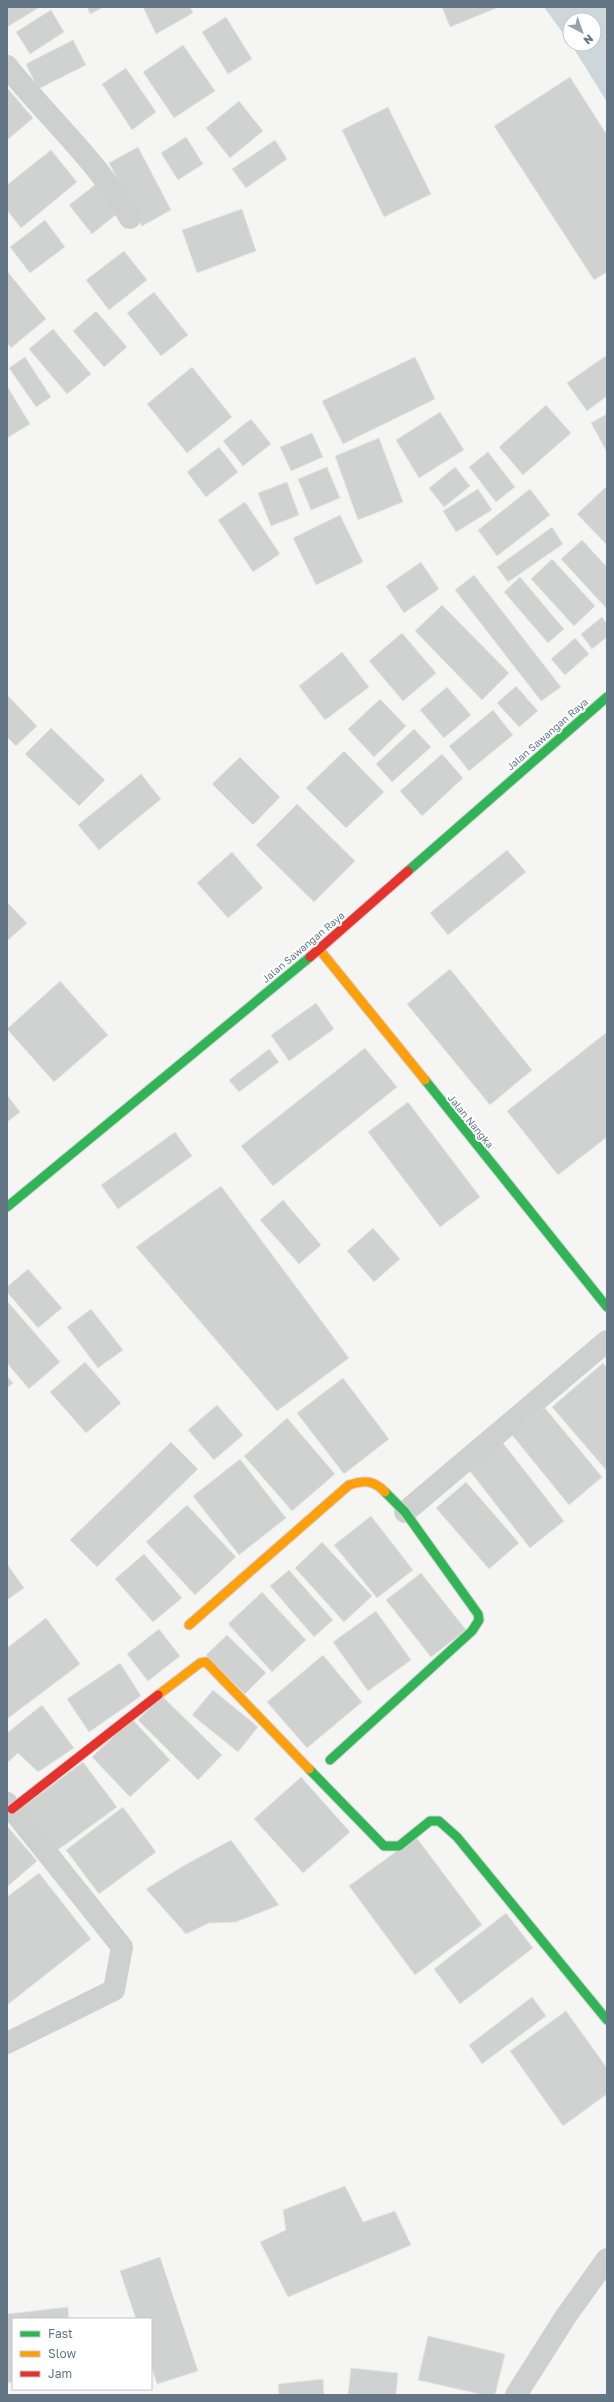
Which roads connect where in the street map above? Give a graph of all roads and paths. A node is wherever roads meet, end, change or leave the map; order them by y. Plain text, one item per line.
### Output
1 (9, 74) edge
2 (130, 218) dead end
3 (607, 697) edge
4 (319, 949) junction
5 (7, 1206) edge
6 (607, 1307) edge
7 (607, 1341) edge
8 (405, 1512) junction
9 (189, 1625) dead end
10 (330, 1760) dead end
11 (9, 1806) edge
12 (605, 2014) edge
13 (7, 2043) edge
14 (607, 2259) edge
15 (516, 2395) edge

1 - 2 street
3 - 4 main road, Jalan Sawangan Raya
4 - 5 main road, Jalan Sawangan Raya
4 - 6 main road, Jalan Nangka
7 - 8 street
8 - 9 main road
8 - 10 main road
11 - 12 main road
11 - 13 street
14 - 15 street

